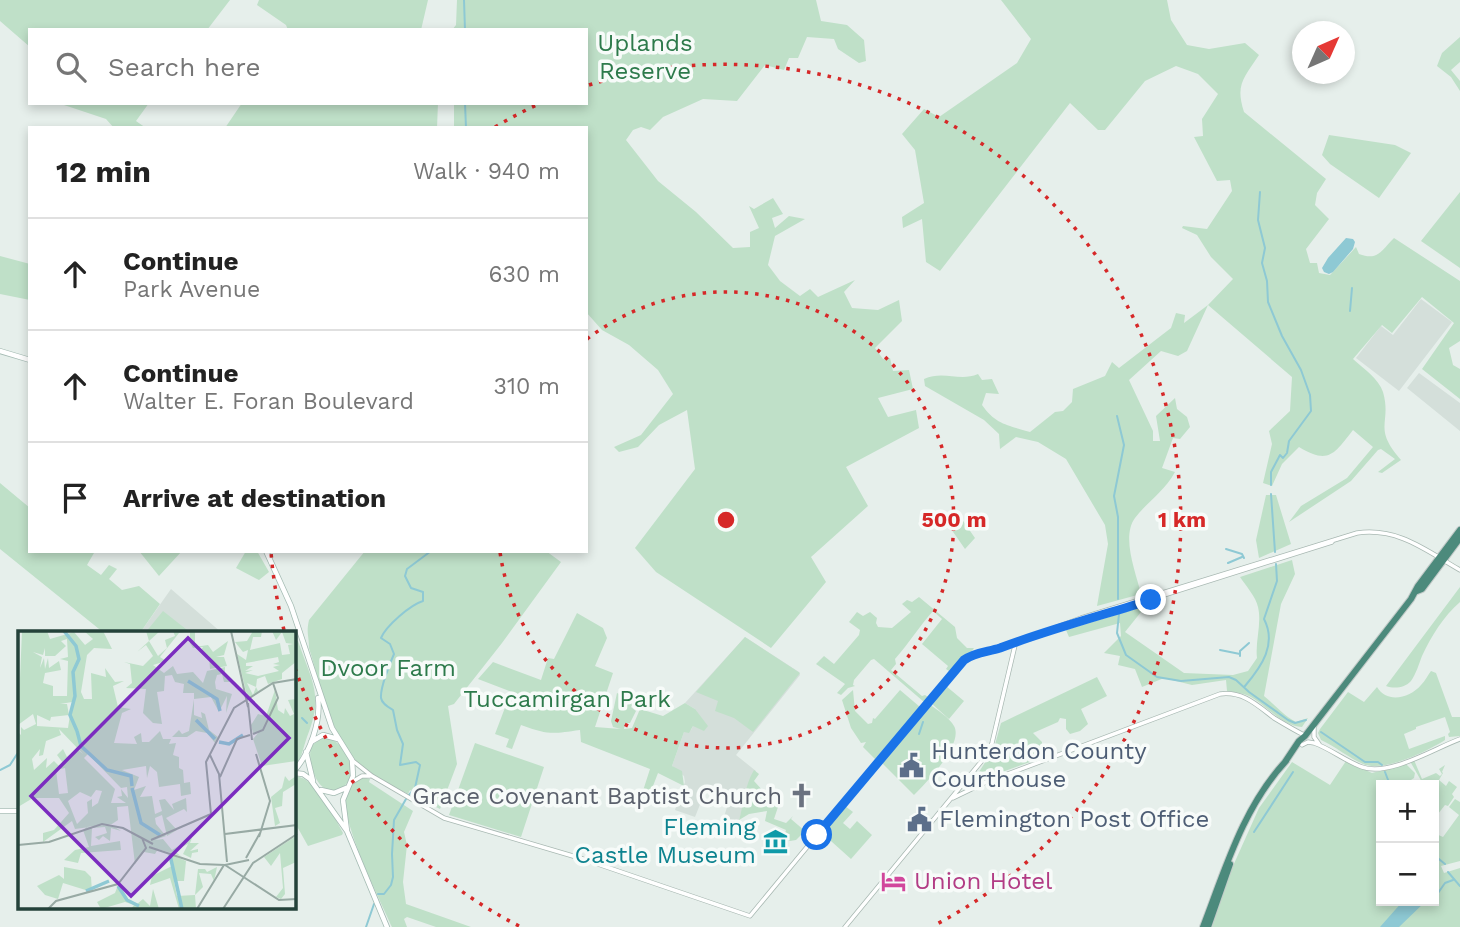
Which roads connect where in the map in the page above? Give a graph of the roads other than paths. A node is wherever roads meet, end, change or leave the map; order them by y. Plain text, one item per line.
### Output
1 (0, 351) edge
2 (28, 358) edge
3 (1460, 530) edge
4 (1460, 538) edge
5 (267, 553) edge
6 (1441, 559) junction
7 (1460, 570) edge
8 (1016, 641) junction
9 (1002, 647) junction
10 (1014, 653) junction
11 (317, 687) junction
12 (1314, 724) junction
13 (1306, 736) junction
14 (338, 739) junction
15 (1460, 739) edge
16 (310, 743) junction
17 (1302, 745) junction
18 (1320, 745) junction
19 (306, 751) junction
20 (352, 760) junction
21 (1285, 762) junction
22 (296, 768) edge
23 (296, 773) edge
24 (974, 773) junction
25 (372, 776) junction
26 (350, 782) junction
27 (314, 783) junction
28 (980, 786) junction
29 (346, 788) junction
30 (318, 789) junction
31 (953, 798) junction
32 (0, 811) edge
33 (18, 811) edge
34 (347, 831) junction
35 (387, 927) edge
36 (845, 927) edge
37 (1205, 927) edge

1 - 2 main road
3 - 6 highway
4 - 6 highway
5 - 11 main road
6 - 7 street
6 - 8 street
6 - 12 highway
8 - 9 street
8 - 10 street
9 - 10 street
9 - 25 street
10 - 24 street
11 - 14 main road
11 - 16 main road
12 - 13 highway
12 - 18 street
13 - 17 highway
13 - 21 highway
13 - 28 street
14 - 16 main road
14 - 20 main road
15 - 18 street
16 - 19 main road
17 - 18 street
17 - 21 highway
19 - 22 main road
19 - 27 main road
20 - 25 street
20 - 26 main road
21 - 37 highway
23 - 27 main road
24 - 28 street
24 - 31 street
25 - 26 street
26 - 29 main road
27 - 30 main road
28 - 31 street
29 - 30 main road
29 - 34 main road
30 - 34 main road
31 - 36 street
32 - 33 main road
34 - 35 main road

